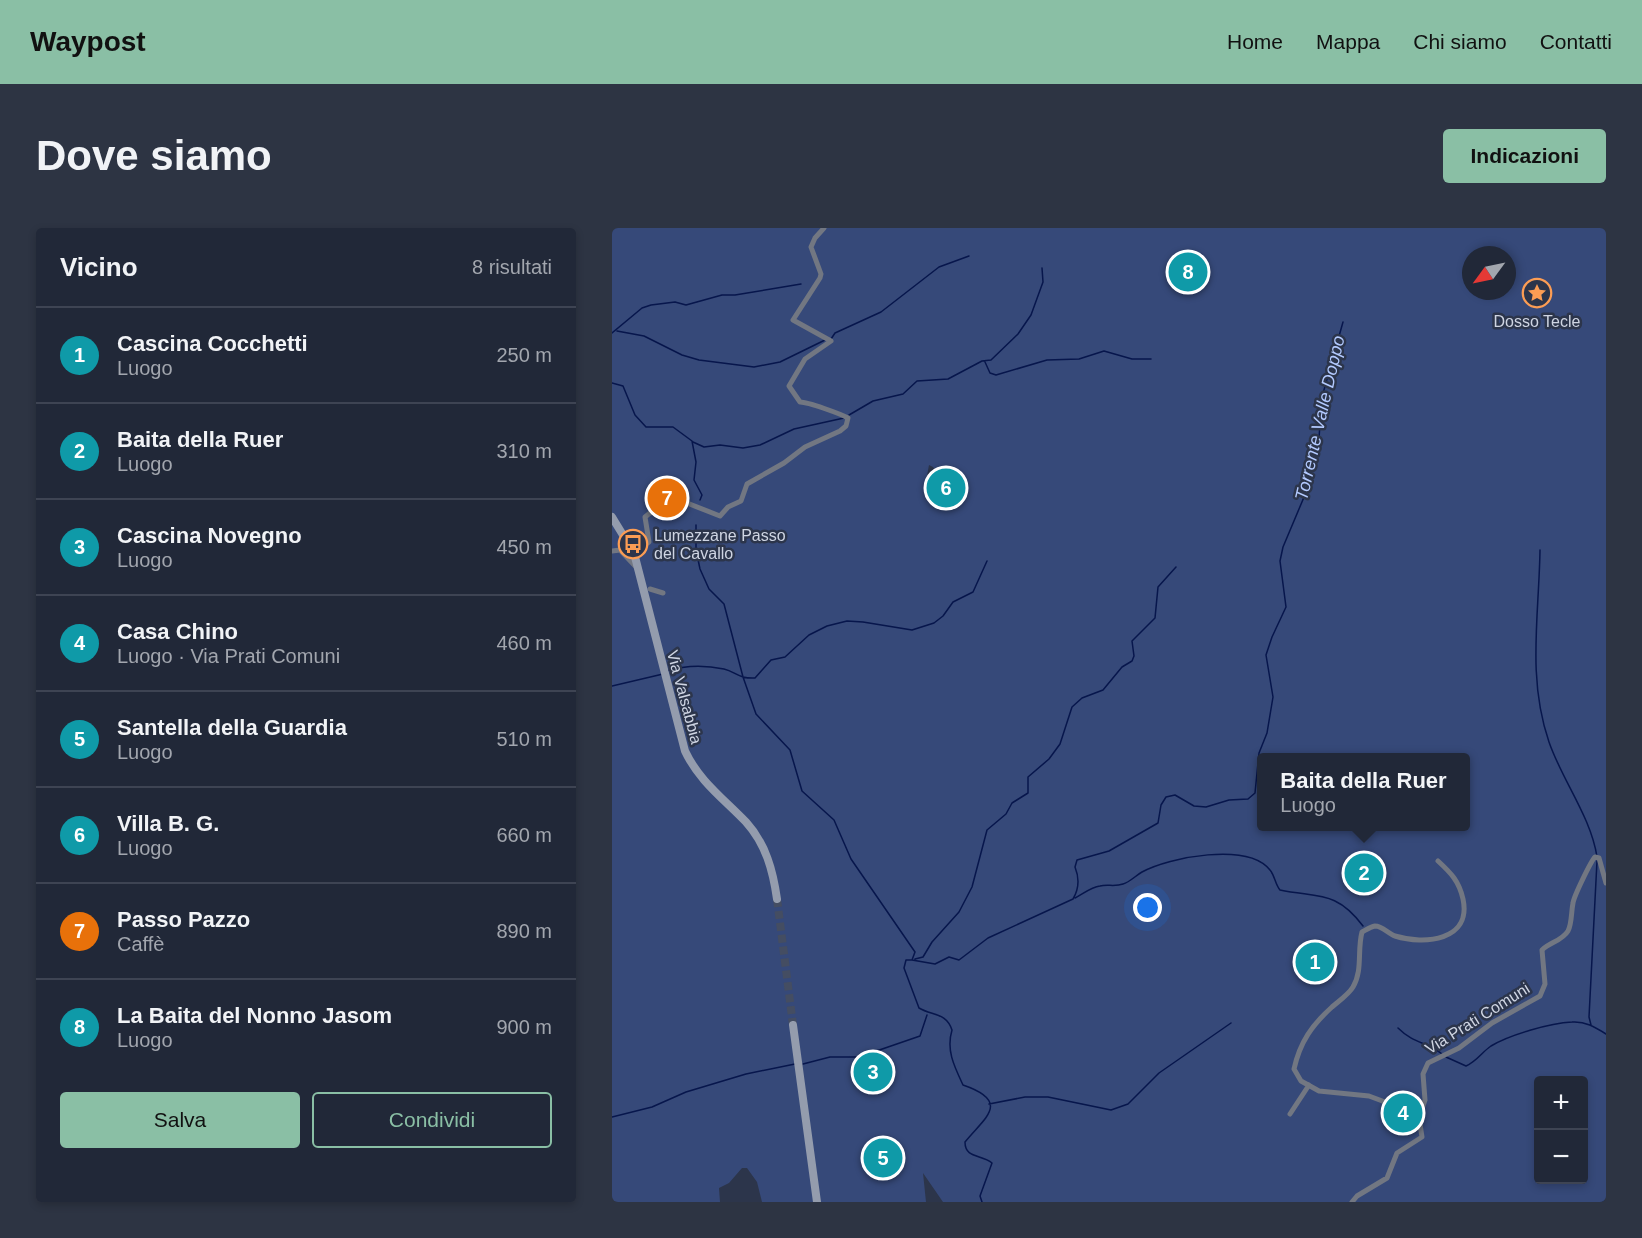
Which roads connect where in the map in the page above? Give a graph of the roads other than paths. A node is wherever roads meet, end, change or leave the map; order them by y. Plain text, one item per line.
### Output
1 (824, 228) edge
2 (612, 517) edge
3 (612, 551) edge
4 (634, 553) junction
5 (638, 569) junction
6 (650, 589) dead end
7 (663, 593) dead end
8 (1438, 861) dead end
9 (1606, 883) edge
10 (777, 899) tunnel mouth
11 (793, 1027) tunnel mouth
12 (1310, 1085) junction
13 (1421, 1108) junction
14 (1290, 1114) dead end
15 (817, 1202) edge
16 (1352, 1202) edge

1 - 4 street
2 - 4 main road, Via Valsabbia
3 - 5 street
4 - 5 main road, Via Valsabbia
5 - 10 main road, Via Valsabbia
6 - 7 street
8 - 12 street
9 - 13 street, Via Prati Comuni
11 - 15 main road
12 - 13 street
12 - 14 street
13 - 16 street, Via Prati Comuni

